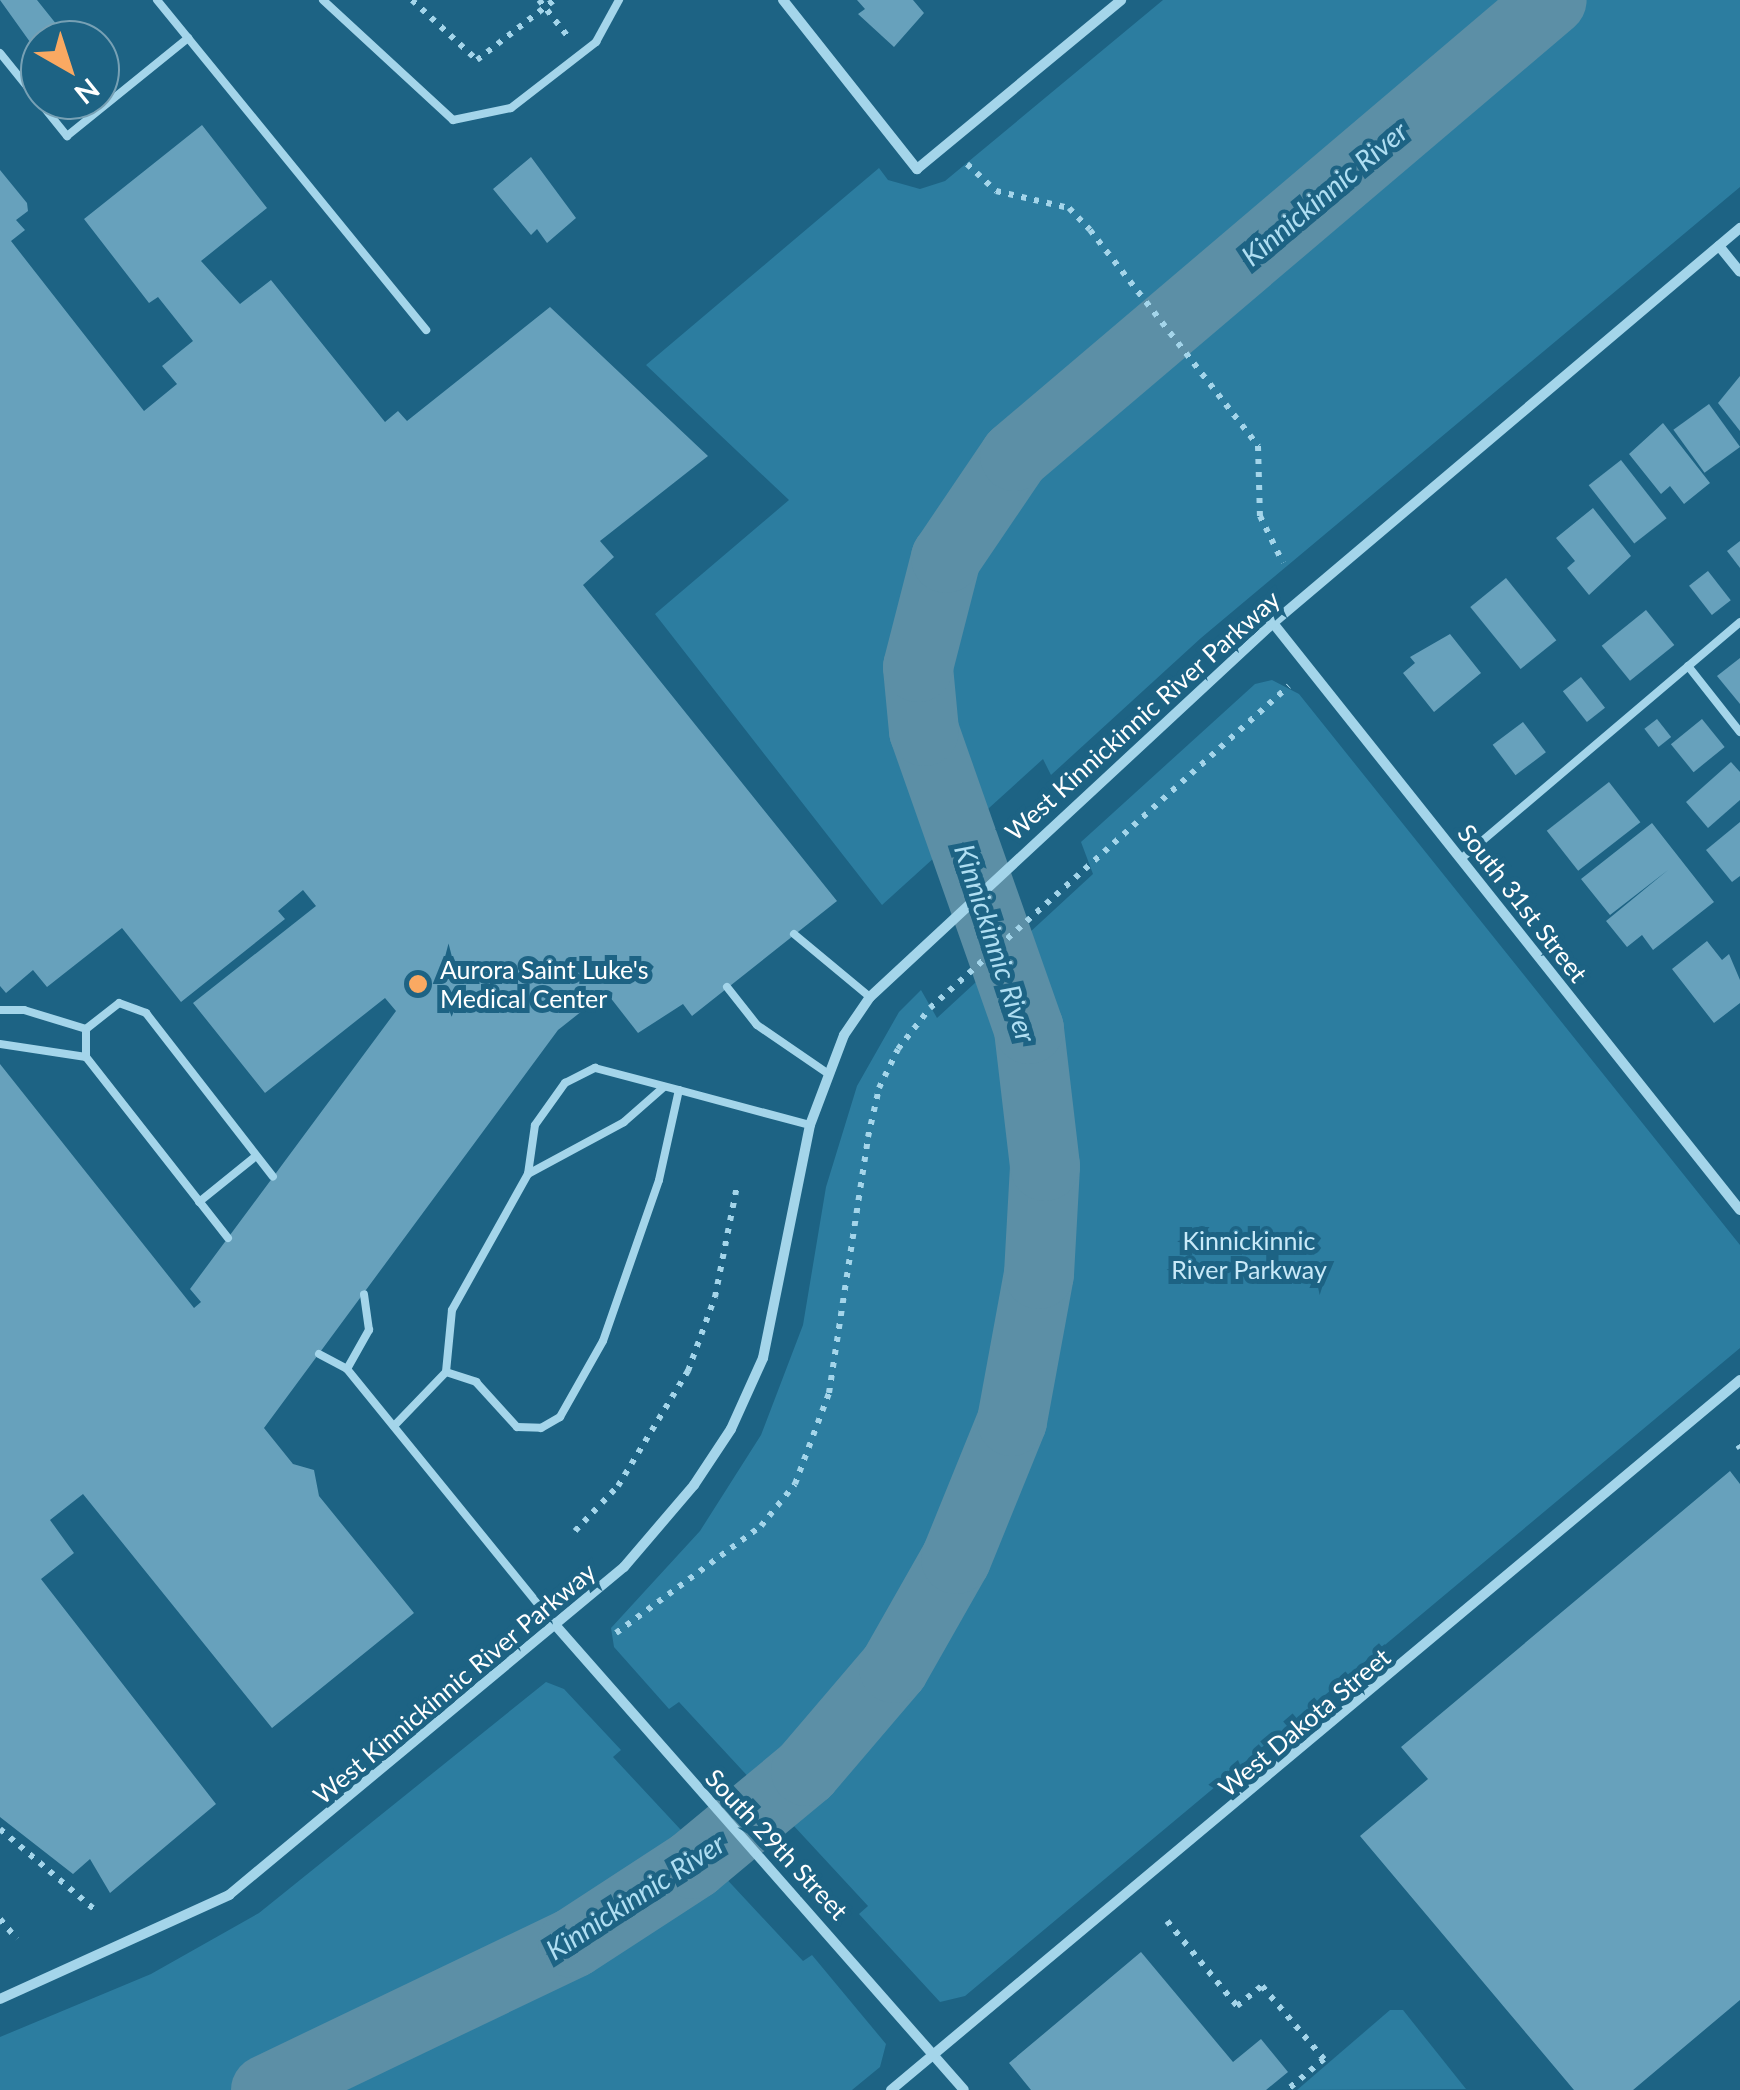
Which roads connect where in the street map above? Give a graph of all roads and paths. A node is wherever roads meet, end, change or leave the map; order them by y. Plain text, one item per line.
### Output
1 (157, 0) edge
2 (323, 0) edge
3 (412, 0) edge
4 (554, 0) edge
5 (619, 0) edge
6 (783, 0) edge
7 (1121, 0) edge
8 (542, 4) edge
9 (188, 38) junction
10 (0, 53) edge
11 (581, 53) junction
12 (967, 164) dead end
13 (1740, 228) edge
14 (1719, 246) junction
15 (1740, 272) edge
16 (426, 330) dead end
17 (1283, 562) dead end
18 (1740, 622) edge
19 (1272, 623) junction
20 (1688, 666) junction
21 (1289, 686) dead end
22 (1740, 732) edge
23 (1462, 858) junction
24 (794, 934) dead end
25 (726, 988) dead end
26 (870, 997) junction
27 (0, 1010) edge
28 (86, 1028) junction
29 (0, 1044) edge
30 (86, 1057) junction
31 (827, 1072) junction
32 (664, 1087) junction
33 (680, 1090) junction
34 (810, 1125) junction
35 (256, 1156) junction
36 (528, 1174) junction
37 (273, 1177) dead end
38 (737, 1186) dead end
39 (199, 1202) junction
40 (1740, 1210) edge
41 (228, 1238) dead end
42 (364, 1294) dead end
43 (319, 1354) dead end
44 (347, 1369) junction
45 (446, 1372) junction
46 (1740, 1380) edge
47 (394, 1426) junction
48 (575, 1531) dead end
49 (557, 1627) junction
50 (616, 1634) dead end
51 (0, 1830) edge
52 (94, 1909) dead end
53 (0, 1919) edge
54 (1167, 1921) dead end
55 (17, 1940) dead end
56 (0, 1995) edge
57 (935, 2054) junction
58 (892, 2090) edge
59 (964, 2090) edge
60 (1287, 2090) edge

1 - 9 lane
2 - 11 lane
3 - 8 path
4 - 8 path
5 - 11 lane
6 - 7 street
8 - 11 path
9 - 10 lane
9 - 16 lane
12 - 17 path
13 - 14 street, West Kinnickinnic River Parkway
14 - 15 street
14 - 19 street, West Kinnickinnic River Parkway
18 - 20 lane
19 - 23 street, South 31st Street
19 - 26 street, West Kinnickinnic River Parkway
20 - 22 lane
20 - 23 lane
21 - 50 path
23 - 40 street, South 31st Street
24 - 26 lane
25 - 31 lane
26 - 31 street, West Kinnickinnic River Parkway
27 - 28 lane
28 - 30 lane
28 - 35 lane
29 - 30 lane
30 - 39 lane
31 - 34 street, West Kinnickinnic River Parkway
32 - 33 lane
32 - 36 lane
32 - 36 lane
33 - 34 lane
33 - 45 lane
34 - 49 street, West Kinnickinnic River Parkway
35 - 37 lane
35 - 39 lane
36 - 45 lane
38 - 48 path
39 - 41 lane
42 - 44 lane
43 - 44 lane
44 - 47 lane
45 - 47 lane
46 - 57 street, West Dakota Street
47 - 49 lane
49 - 56 street, West Kinnickinnic River Parkway
49 - 57 street, South 29th Street
51 - 52 path
53 - 55 path
54 - 60 path
57 - 58 street, West Dakota Street
57 - 59 street, South 29th Street

